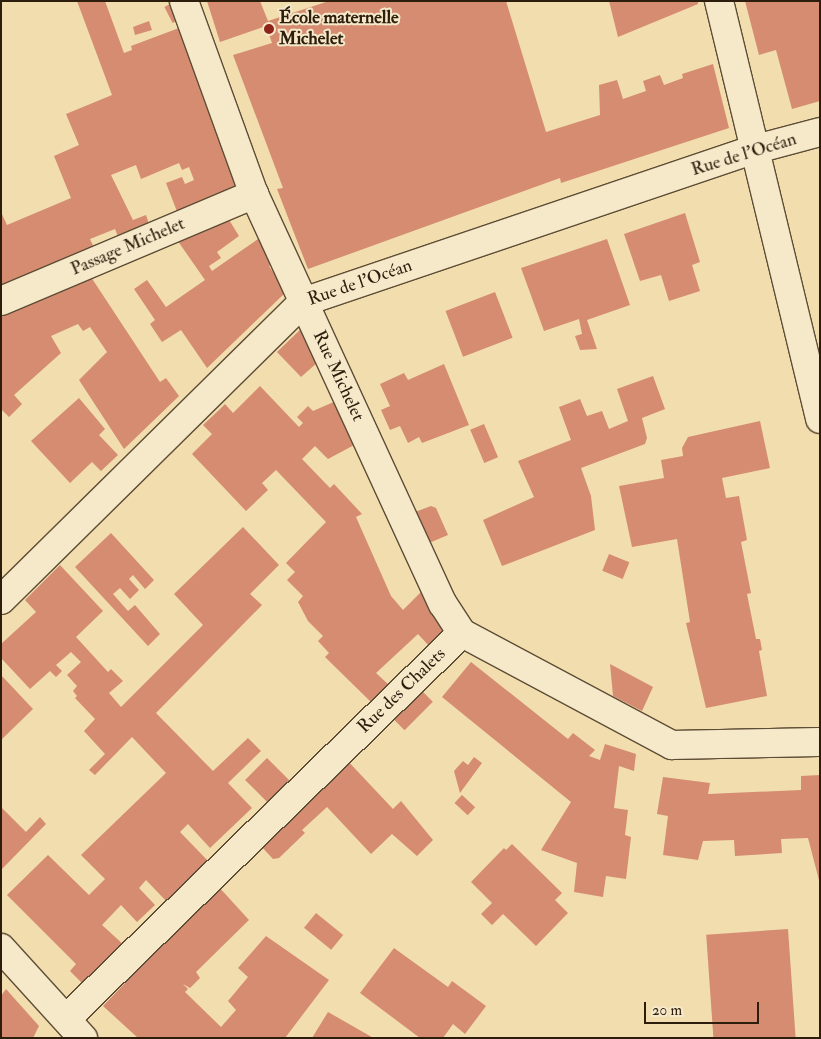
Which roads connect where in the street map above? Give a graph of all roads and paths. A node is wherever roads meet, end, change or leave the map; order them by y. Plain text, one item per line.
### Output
1 (184, 1) edge
2 (719, 1) edge
3 (820, 132) edge
4 (756, 149) junction
5 (254, 194) junction
6 (1, 301) edge
7 (303, 302) junction
8 (820, 419) edge
9 (1, 600) edge
10 (462, 633) junction
11 (820, 742) edge
12 (1, 948) edge
13 (74, 1028) edge

1 - 5 street, Rue Michelet
2 - 4 street
3 - 4 street, Rue de l'Océan
4 - 7 street, Rue de l'Océan
4 - 8 street
5 - 6 street, Passage Michelet
5 - 7 street, Rue Michelet
7 - 9 street, Rue de l'Océan
7 - 10 street, Rue Michelet
10 - 11 street
10 - 13 street, Rue des Chalets
12 - 13 street

